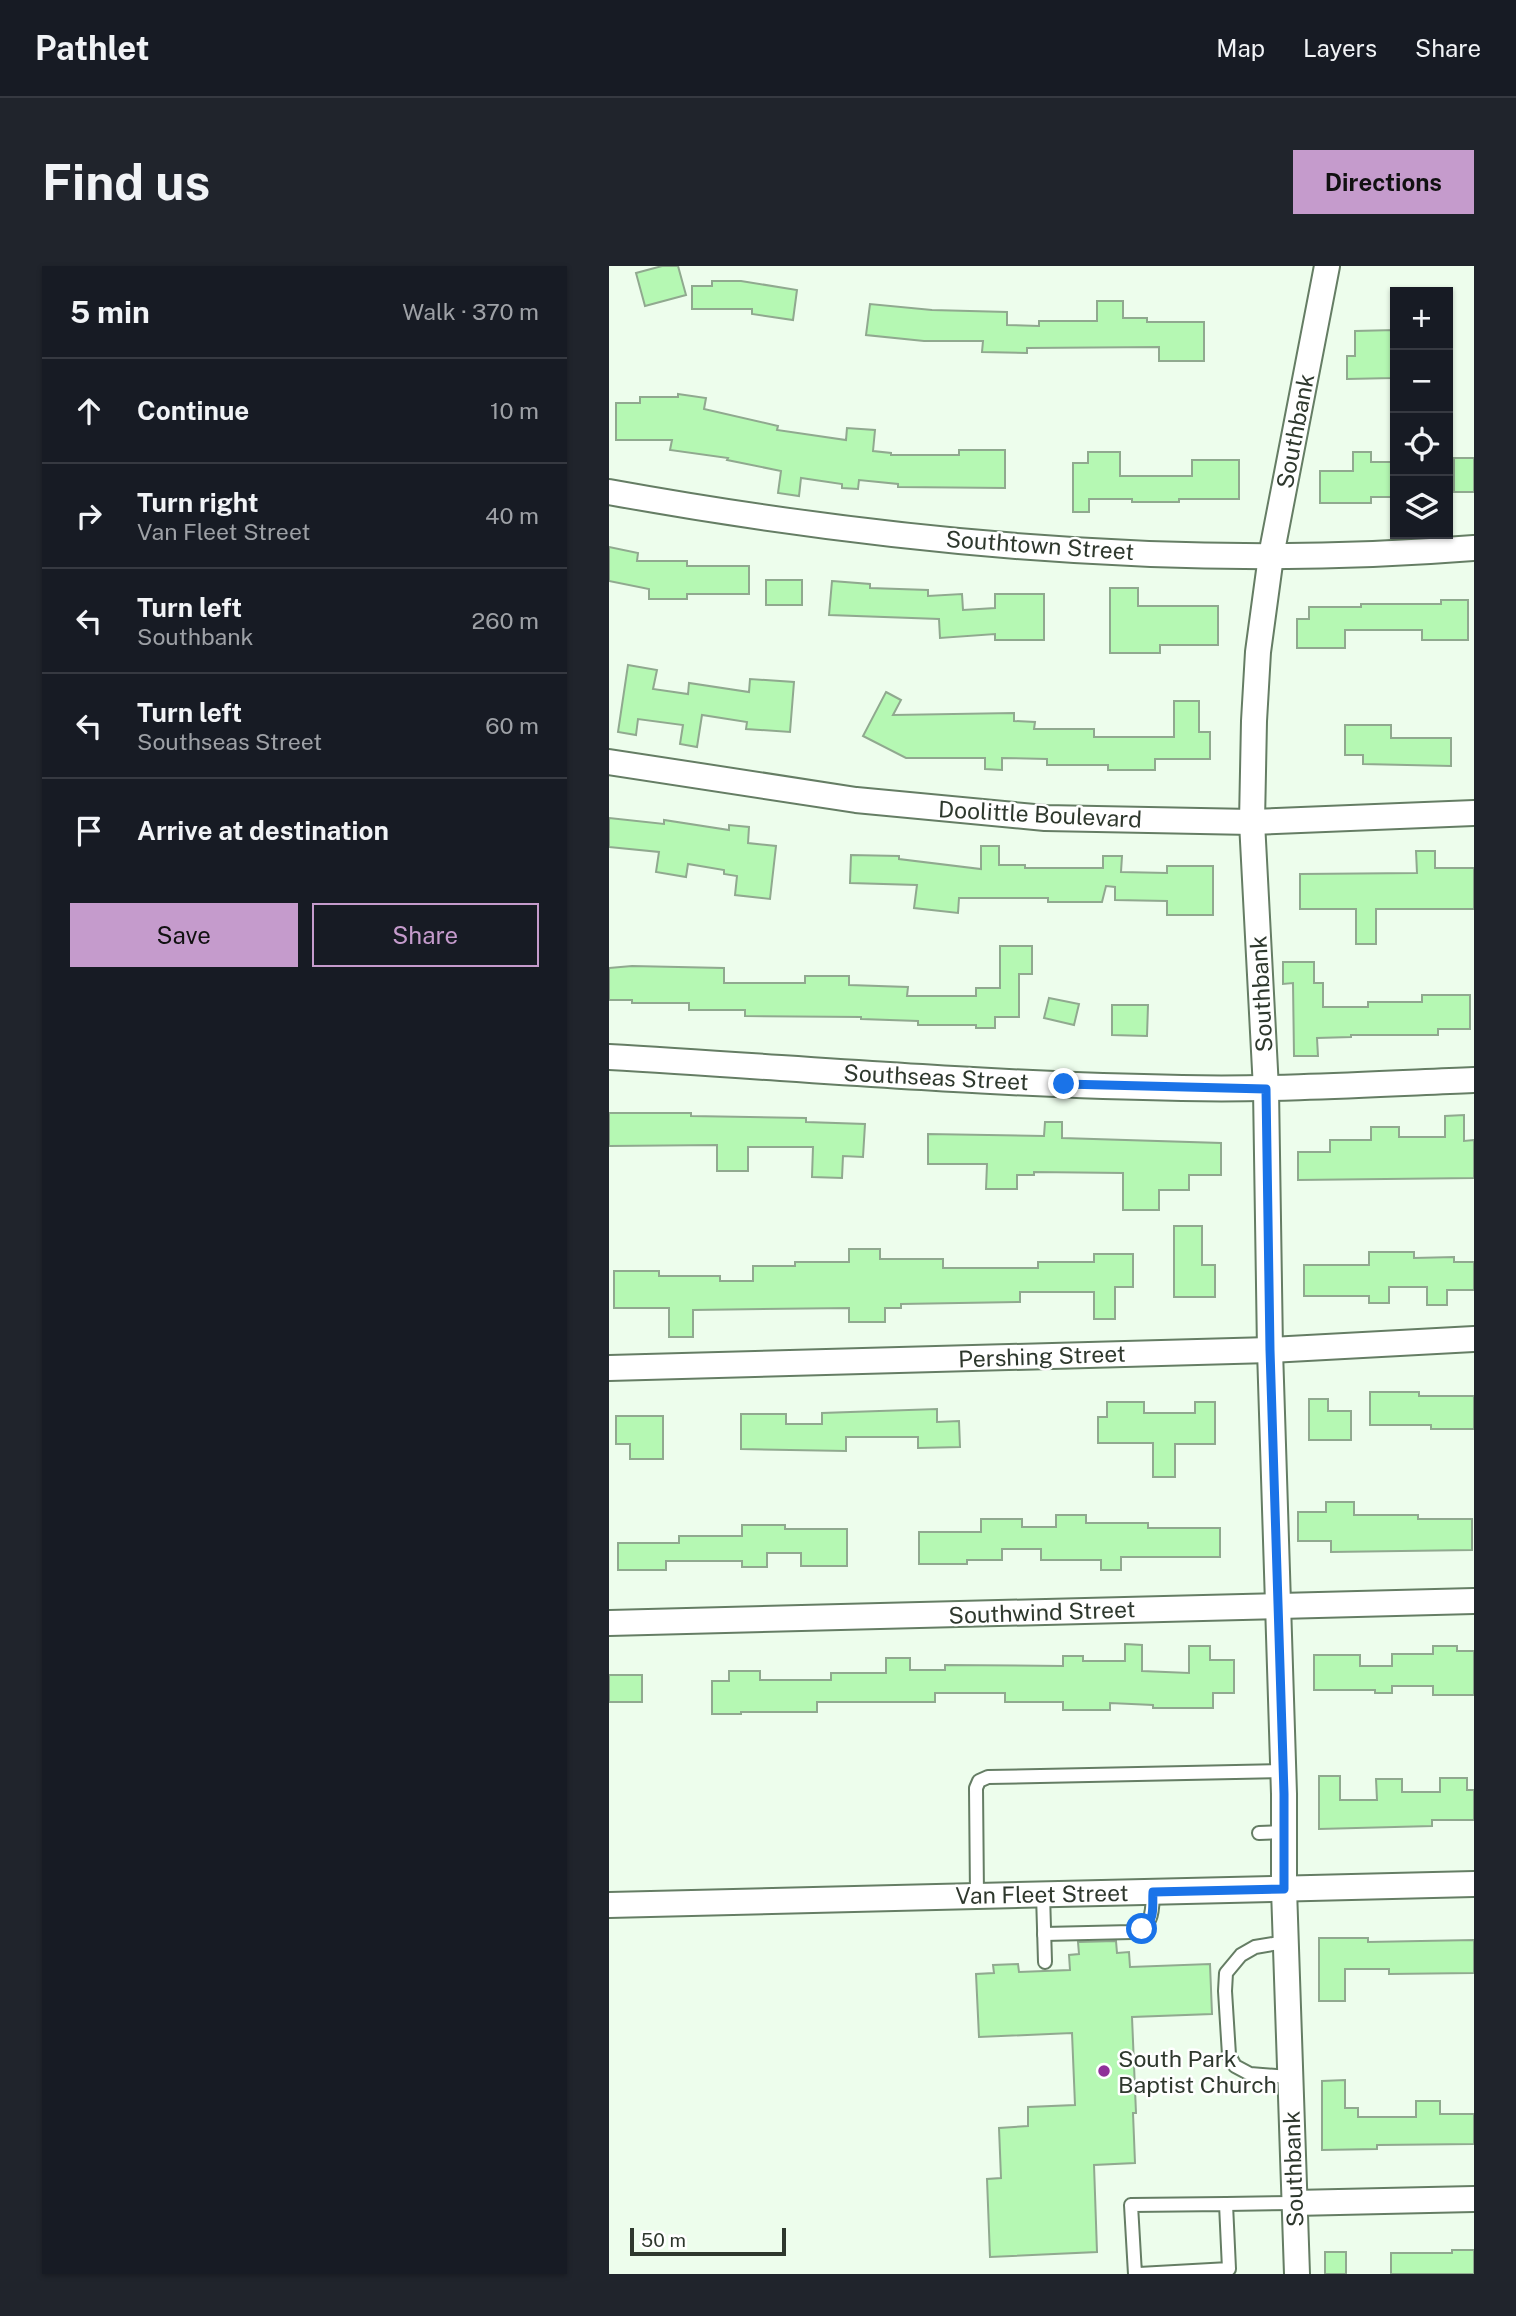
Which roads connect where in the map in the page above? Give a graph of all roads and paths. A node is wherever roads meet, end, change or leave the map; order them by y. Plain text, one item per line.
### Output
1 (1327, 266) edge
2 (609, 492) edge
3 (1474, 548) edge
4 (1271, 556) junction
5 (609, 762) edge
6 (1474, 813) edge
7 (1252, 822) junction
8 (609, 1057) edge
9 (1474, 1080) edge
10 (1266, 1089) junction
11 (1474, 1339) edge
12 (1270, 1350) junction
13 (609, 1367) edge
14 (1474, 1601) edge
15 (1278, 1606) junction
16 (609, 1623) edge
17 (1283, 1771) junction
18 (1284, 1832) junction
19 (1259, 1833) dead end
20 (1474, 1884) edge
21 (1284, 1889) junction
22 (1153, 1892) junction
23 (1043, 1894) junction
24 (977, 1896) junction
25 (609, 1905) edge
26 (1044, 1934) junction
27 (1286, 1942) junction
28 (1045, 1962) dead end
29 (1290, 2077) junction
30 (1474, 2199) edge
31 (1294, 2203) junction
32 (1226, 2204) junction
33 (1137, 2274) edge
34 (1297, 2274) edge

1 - 4 street, Southbank
2 - 4 street, Southtown Street
3 - 4 street, Southtown Street
4 - 7 street, Southbank
5 - 7 street, Doolittle Boulevard
6 - 7 street, Doolittle Boulevard
7 - 10 street, Southbank
8 - 10 street, Southseas Street
9 - 10 street, Southseas Street
10 - 12 street, Southbank
11 - 12 street, Pershing Street
12 - 13 street, Pershing Street
12 - 15 street, Southbank
14 - 15 street, Southwind Street
15 - 16 street, Southwind Street
15 - 17 street, Southbank
17 - 18 street, Southbank
17 - 24 lane
18 - 19 lane
18 - 21 street, Southbank
20 - 21 street, Van Fleet Street
21 - 22 street, Van Fleet Street
21 - 27 street, Southbank
22 - 23 street, Van Fleet Street
22 - 26 lane
23 - 24 street, Van Fleet Street
23 - 26 lane
24 - 25 street, Van Fleet Street
26 - 28 lane
27 - 29 street, Southbank
27 - 29 lane
29 - 31 street, Southbank
30 - 31 street
31 - 32 lane
31 - 34 street, Southbank
32 - 33 lane
32 - 33 lane

